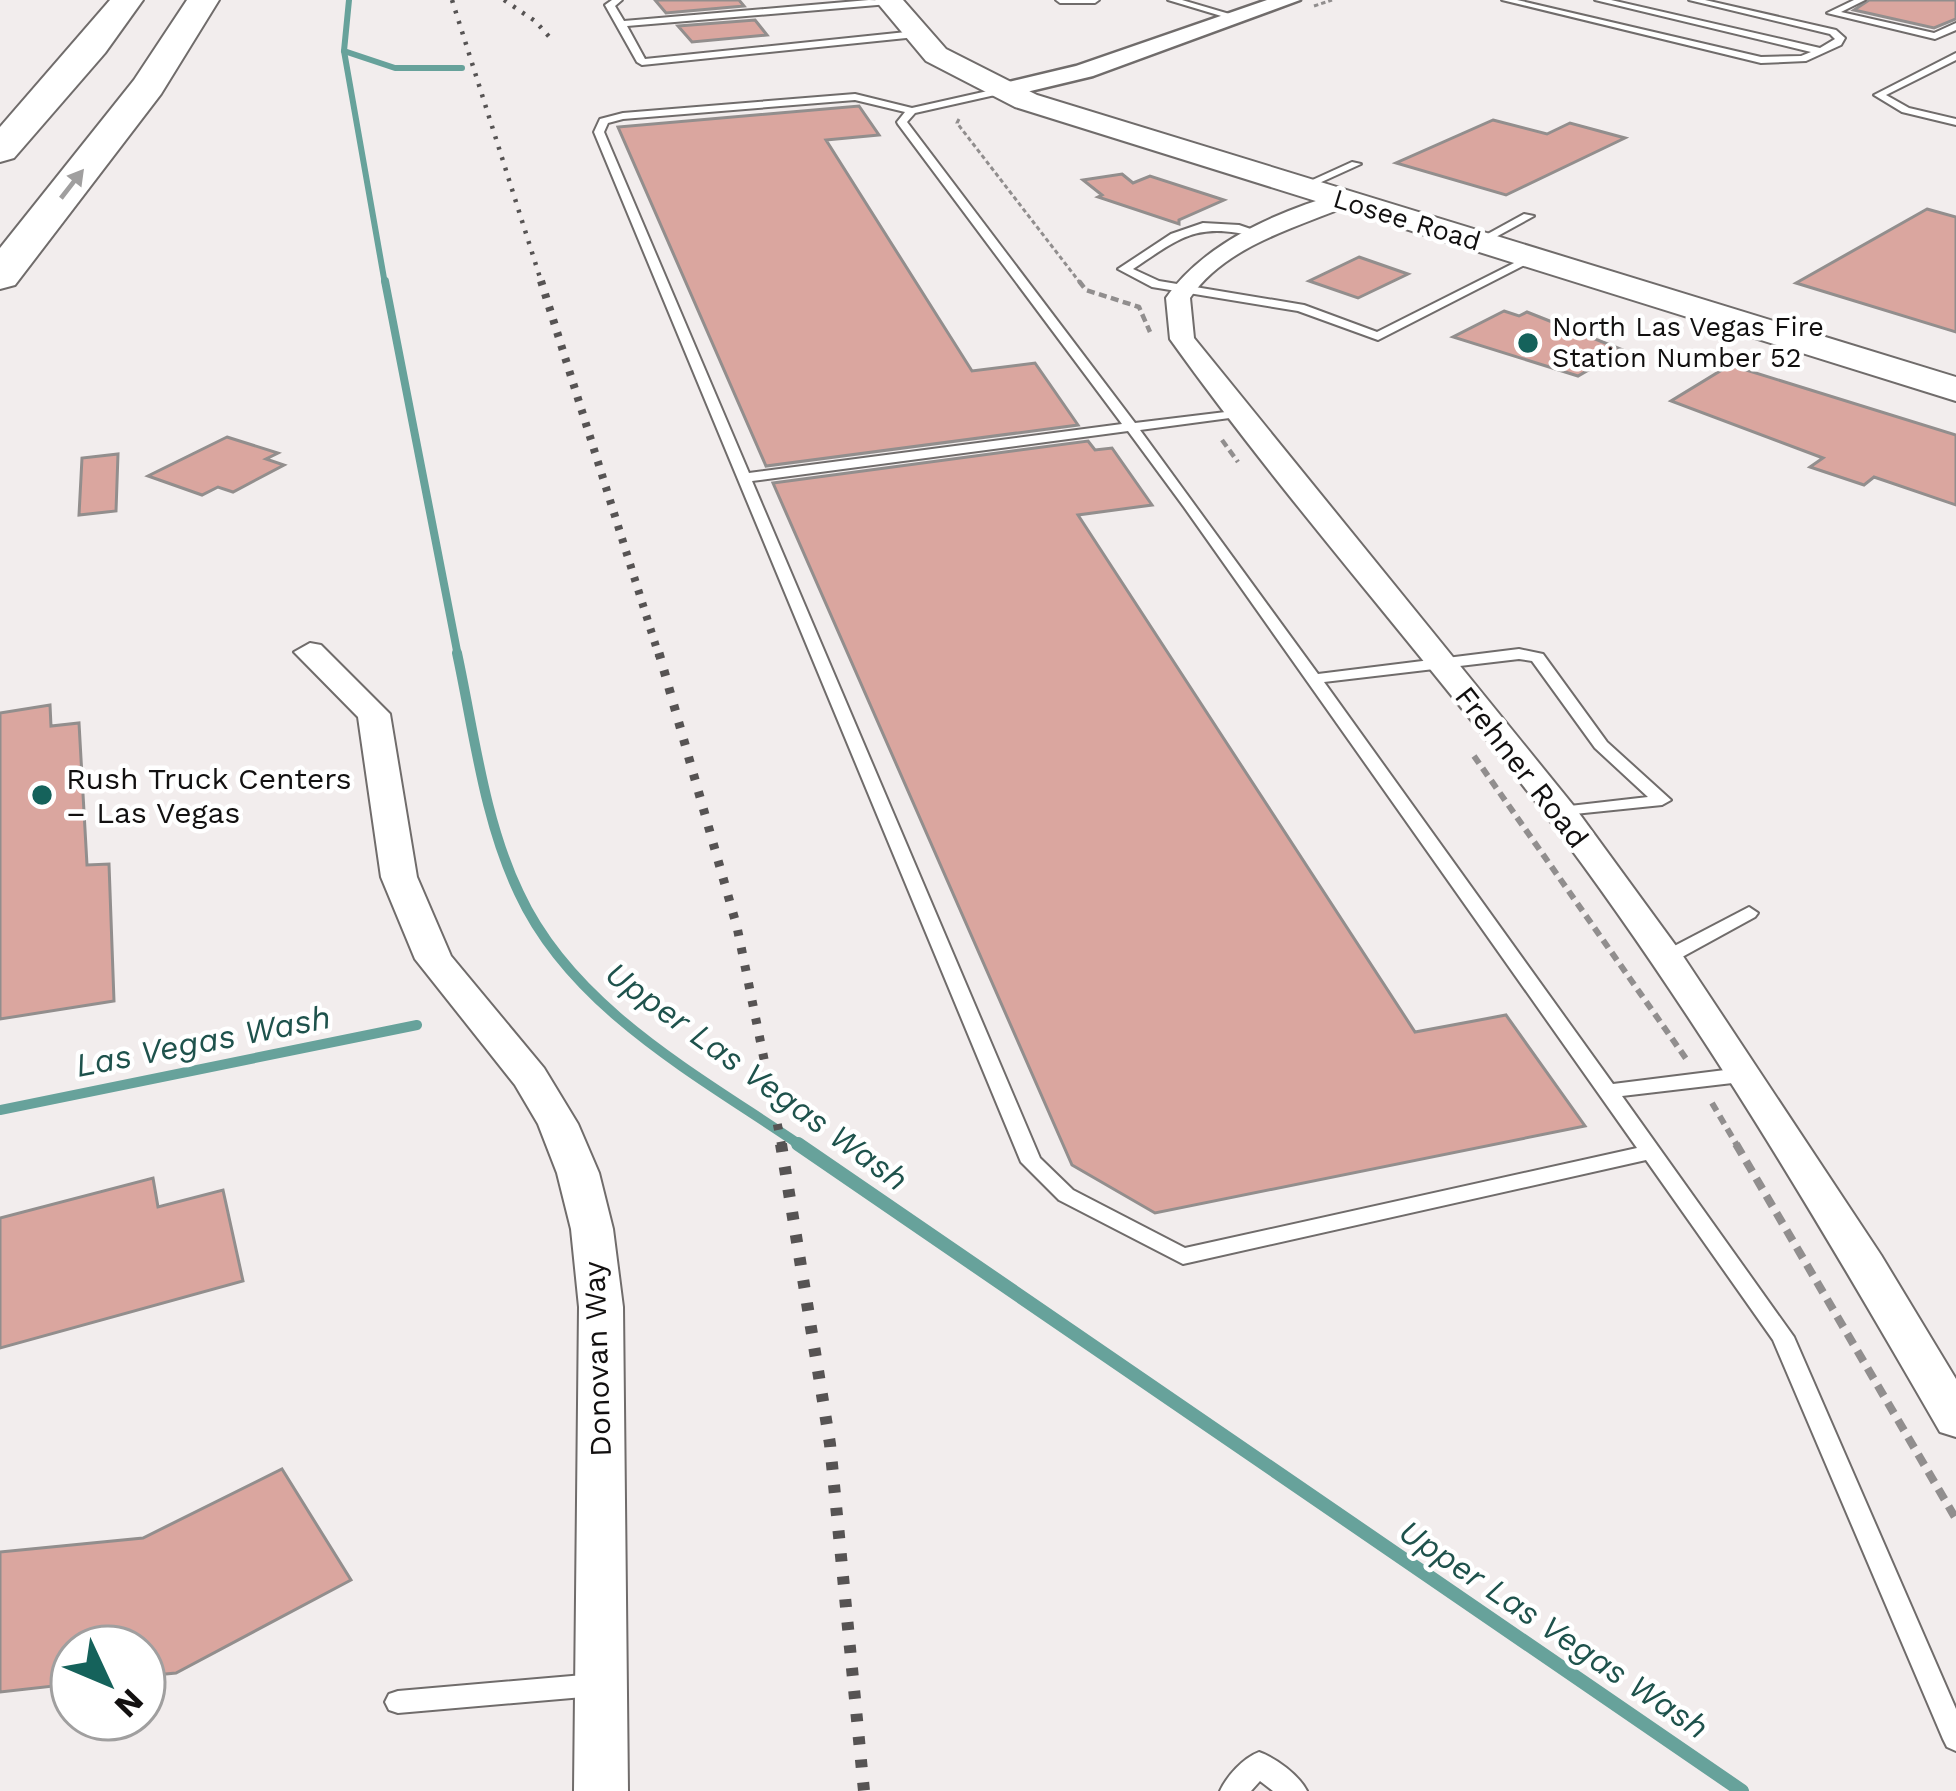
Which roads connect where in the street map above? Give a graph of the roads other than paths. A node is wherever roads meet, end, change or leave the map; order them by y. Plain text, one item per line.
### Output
1 (127, 0) edge
2 (203, 0) edge
3 (618, 0) edge
4 (1060, 0) edge
5 (1095, 0) edge
6 (1172, 0) edge
7 (1215, 0) edge
8 (1289, 0) edge
9 (1506, 0) edge
10 (1599, 0) edge
11 (1694, 0) edge
12 (1862, 0) edge
13 (888, 1) edge
14 (1197, 6) junction
15 (1663, 15) junction
16 (1238, 18) junction
17 (621, 25) junction
18 (1956, 26) edge
19 (1629, 29) junction
20 (916, 34) junction
21 (1821, 51) junction
22 (1956, 56) edge
23 (1001, 91) junction
24 (912, 111) junction
25 (1956, 122) edge
26 (0, 150) edge
27 (1355, 164) dead end
28 (1302, 187) junction
29 (1342, 200) junction
30 (1528, 216) dead end
31 (1262, 236) junction
32 (1479, 242) junction
33 (1532, 258) junction
34 (0, 276) edge
35 (1184, 286) junction
36 (1956, 389) edge
37 (1237, 413) junction
38 (1132, 428) junction
39 (745, 478) junction
40 (310, 652) dead end
41 (1441, 664) junction
42 (1313, 679) junction
43 (1561, 812) junction
44 (1749, 913) dead end
45 (1666, 958) junction
46 (1741, 1075) junction
47 (1607, 1091) junction
48 (1650, 1152) junction
49 (1956, 1419) edge
50 (600, 1684) junction
51 (398, 1702) dead end
52 (1956, 1739) edge
53 (601, 1791) edge
54 (1234, 1791) edge
55 (1293, 1791) edge

1 - 26 highway
34 -> 2 highway
3 - 17 lane
4 - 5 lane
6 - 14 lane
7 - 14 lane
8 - 16 street
9 - 19 lane
10 - 15 lane
11 - 15 lane
11 - 21 lane
12 - 18 lane
13 - 17 lane
13 - 20 main road, Losee Road
14 - 16 lane
15 - 19 lane
15 - 21 lane
16 - 23 street
17 - 20 lane
19 - 21 lane
20 - 23 main road, Losee Road
22 - 25 lane
23 - 24 lane
23 - 28 main road, Losee Road
24 - 38 lane
24 - 39 lane
27 - 28 lane
28 - 29 main road, Losee Road
29 - 31 street
29 - 32 main road, Losee Road
30 - 32 lane
31 - 35 street
31 - 35 lane
32 - 33 main road, Losee Road
33 - 35 lane
33 - 36 main road, Losee Road
35 - 37 street, Frehner Road
37 - 38 lane
37 - 41 street, Frehner Road
38 - 39 lane
38 - 42 lane
39 - 48 lane
40 - 50 street, Donovan Way
41 - 42 lane
41 - 43 street, Frehner Road
41 - 43 lane
42 - 47 lane
43 - 45 street, Frehner Road
44 - 45 lane
45 - 46 street, Frehner Road
46 - 47 lane
46 - 49 street, Frehner Road
47 - 48 lane
48 - 52 lane
50 - 51 lane
50 - 53 street, Donovan Way
54 - 55 lane

